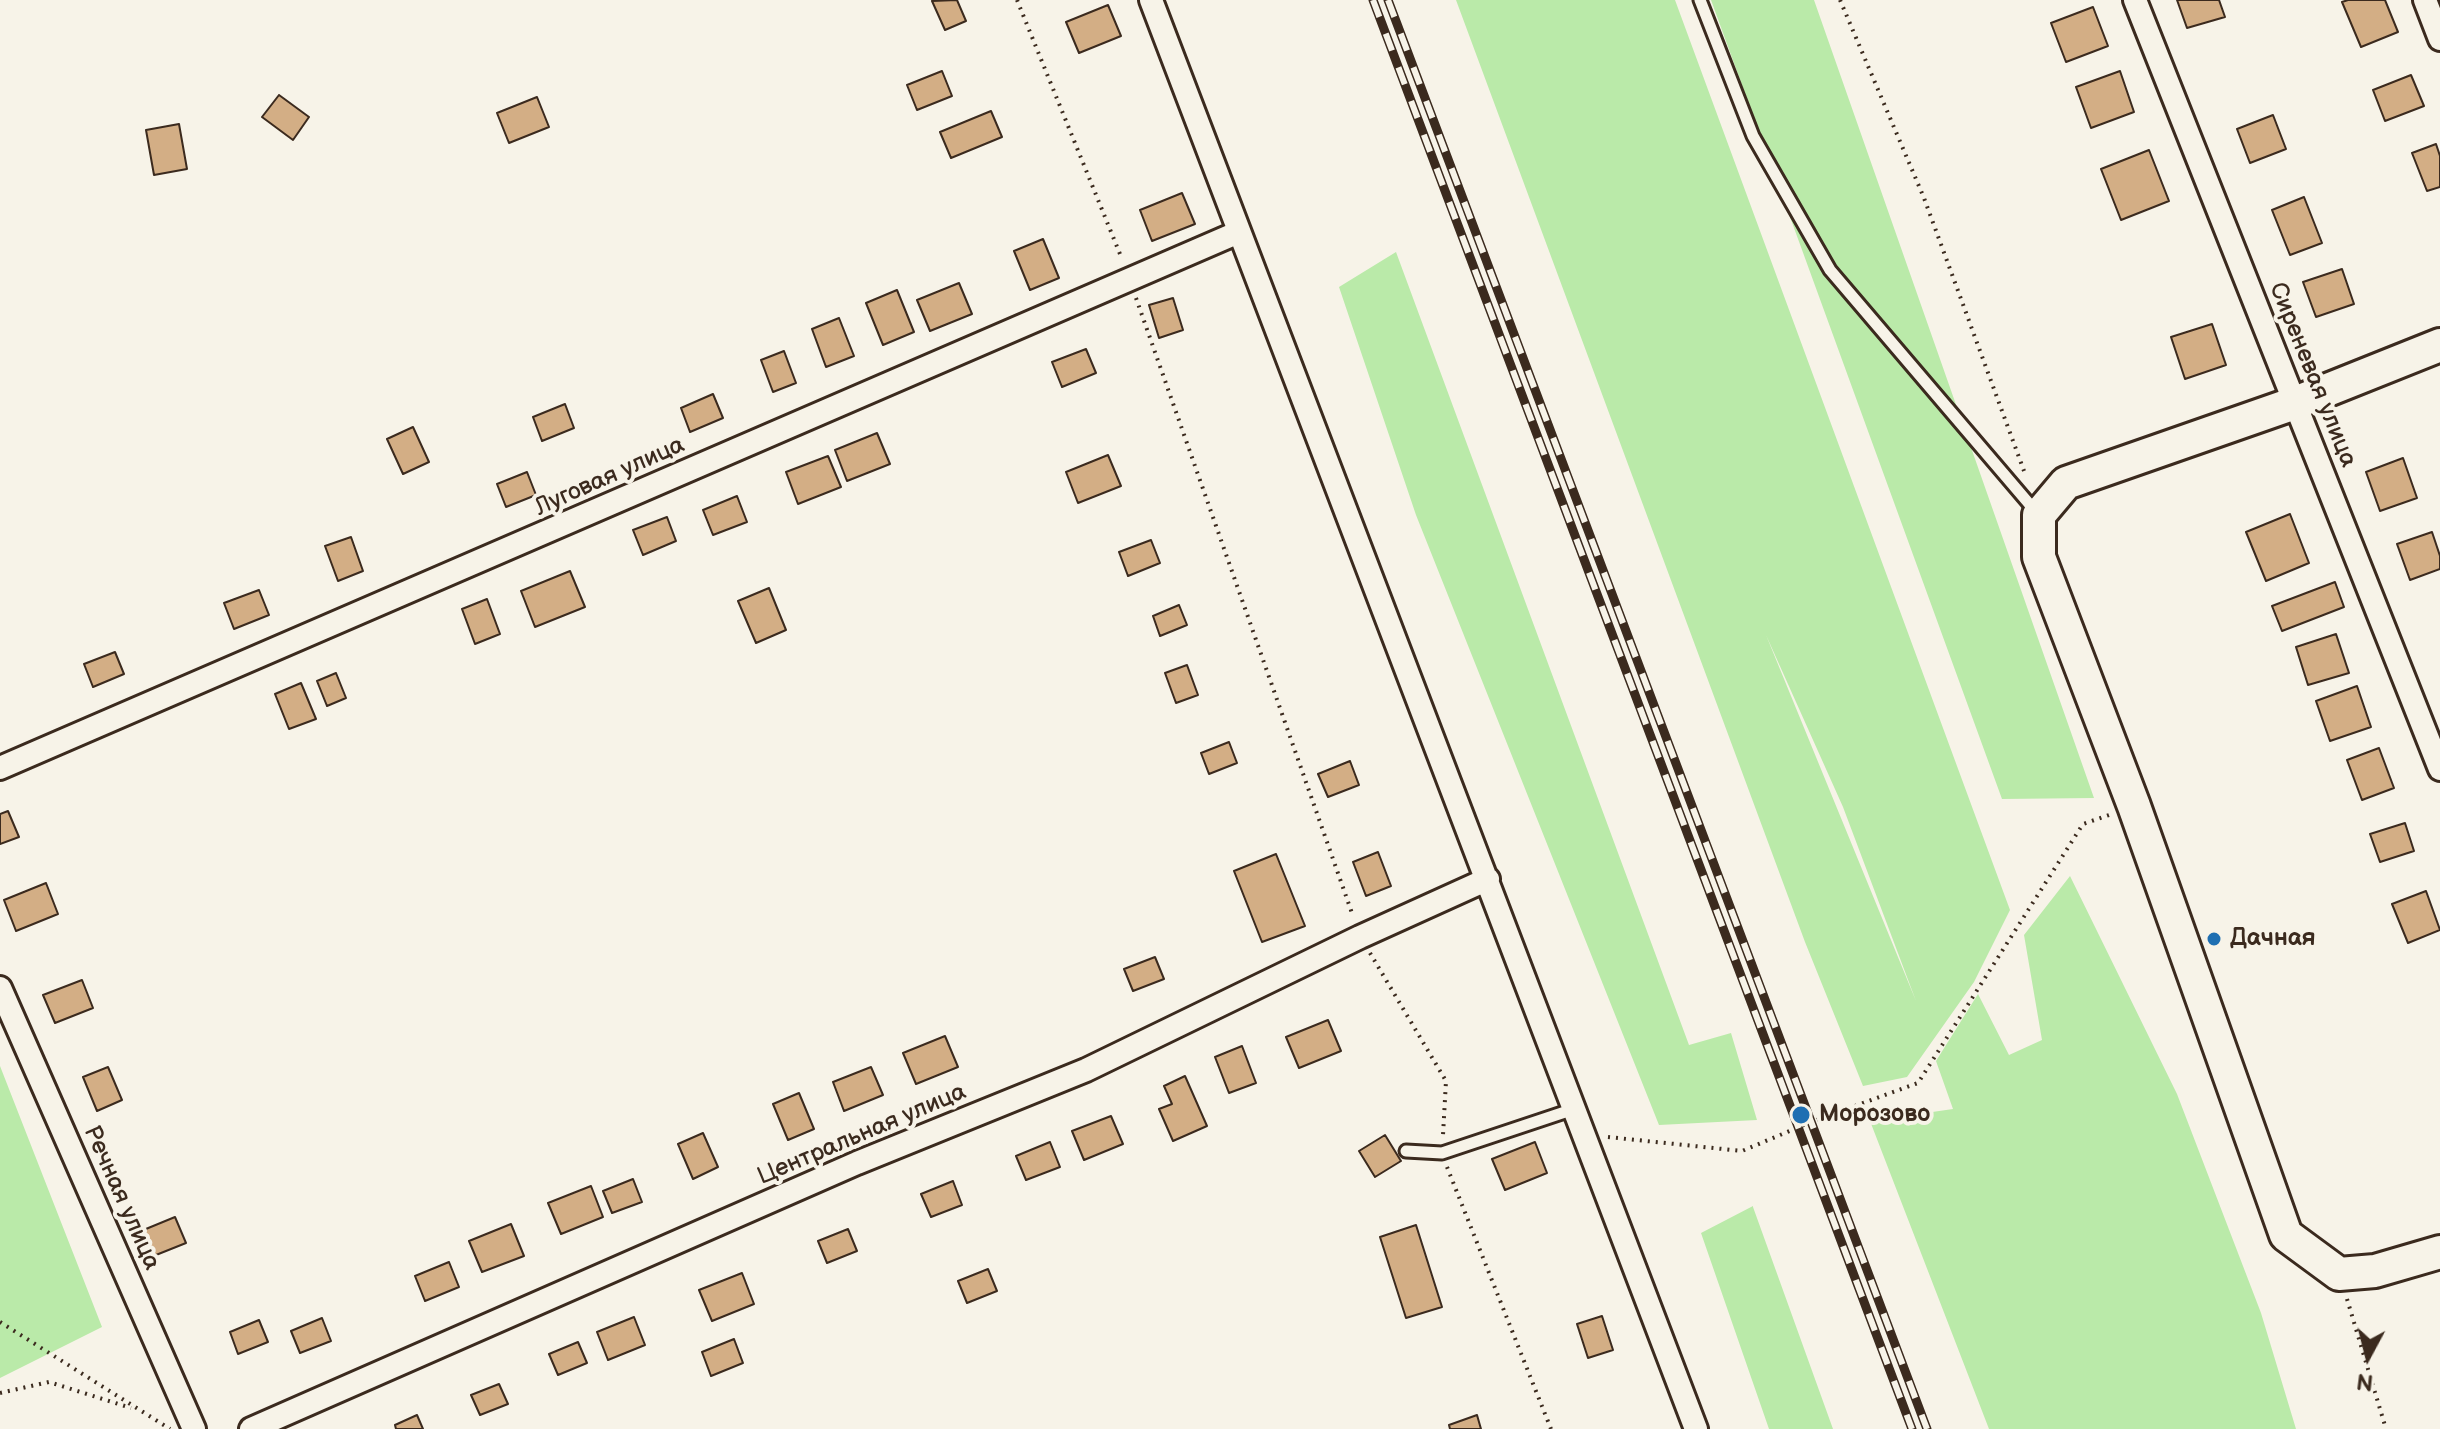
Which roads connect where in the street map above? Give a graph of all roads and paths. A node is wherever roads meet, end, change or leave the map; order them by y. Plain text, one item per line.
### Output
1 (1017, 0) edge
2 (1151, 0) edge
3 (1700, 0) edge
4 (1840, 0) edge
5 (2135, 0) edge
6 (2425, 0) edge
7 (2440, 39) edge
8 (1239, 232) junction
9 (1130, 279) junction
10 (2440, 345) edge
11 (2295, 403) junction
12 (2026, 477) dead end
13 (2039, 515) junction
14 (0, 768) edge
15 (2440, 769) edge
16 (2134, 806) junction
17 (1488, 879) junction
18 (1360, 937) junction
19 (0, 988) edge
20 (1575, 1108) junction
21 (1585, 1134) junction
22 (1406, 1151) dead end
23 (1442, 1153) junction
24 (2440, 1252) edge
25 (2339, 1274) junction
26 (0, 1322) edge
27 (0, 1393) edge
28 (168, 1429) edge
29 (194, 1429) edge
30 (251, 1429) edge
31 (1551, 1429) edge
32 (1696, 1429) edge
33 (2386, 1429) edge

1 - 9 path
2 - 8 street
3 - 13 lane
4 - 12 path
5 - 11 street, Сиреневая улица
6 - 7 street
8 - 9 street, Луговая улица
8 - 17 street
9 - 14 street, Луговая улица
9 - 18 path
10 - 11 street
11 - 13 street
11 - 15 street, Сиреневая улица
13 - 16 street
16 - 21 path
16 - 25 street
17 - 18 street, Центральная улица
17 - 20 street
18 - 23 path
18 - 30 street, Центральная улица
19 - 29 street, Речная улица
20 - 21 street
20 - 23 lane
21 - 32 street
22 - 23 lane
23 - 31 path
24 - 25 street
25 - 33 path
26 - 28 path
27 - 28 path

